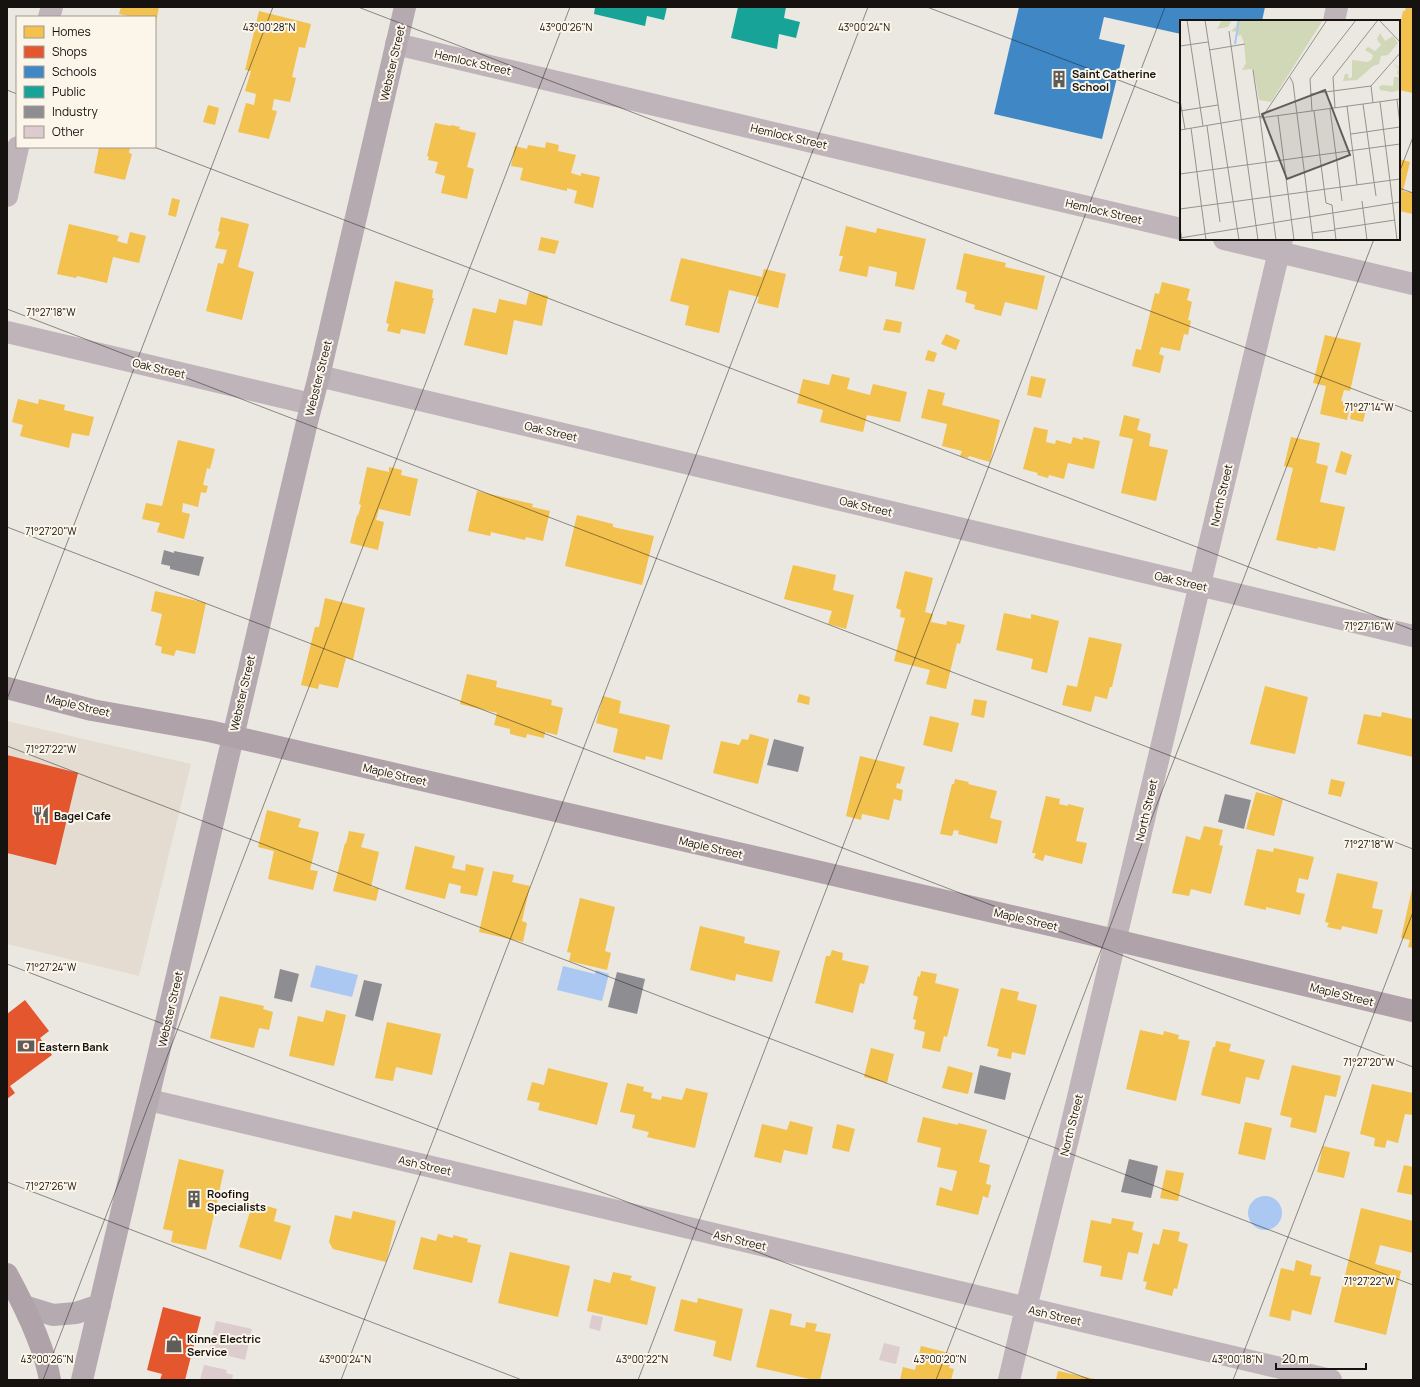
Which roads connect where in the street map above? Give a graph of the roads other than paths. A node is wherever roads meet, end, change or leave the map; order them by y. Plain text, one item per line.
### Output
1 (405, 7) edge
2 (1337, 7) edge
3 (1334, 20) edge
4 (396, 44) junction
5 (18, 148) edge
6 (7, 196) edge
7 (1180, 229) edge
8 (1233, 240) edge
9 (1280, 245) edge
10 (1413, 284) edge
11 (7, 332) edge
12 (319, 376) junction
13 (311, 404) junction
14 (1200, 585) junction
15 (1413, 636) edge
16 (7, 688) edge
17 (232, 737) junction
18 (1115, 940) junction
19 (1413, 1011) edge
20 (148, 1100) junction
21 (7, 1274) edge
22 (100, 1304) junction
23 (24, 1306) junction
24 (1026, 1308) junction
25 (50, 1380) edge
26 (82, 1380) edge
27 (1010, 1380) edge
28 (1331, 1380) edge

1 - 4 street, Webster Street
2 - 3 street
4 - 7 street, Hemlock Street
4 - 12 street, Webster Street
5 - 6 street
8 - 9 street
9 - 10 street
9 - 14 street, North Street
11 - 13 street, Oak Street
12 - 13 street, Webster Street
12 - 14 street, Oak Street
13 - 17 street, Webster Street
14 - 15 street, Oak Street
14 - 18 street, North Street
16 - 17 main road, Maple Street
17 - 18 main road, Maple Street
17 - 20 street, Webster Street
18 - 19 main road, Maple Street
18 - 24 street, North Street
20 - 22 street, Webster Street
20 - 24 street, Ash Street
21 - 23 main road
22 - 23 street
22 - 26 street, Webster Street
23 - 25 main road
24 - 27 street, North Street
24 - 28 street, Ash Street

